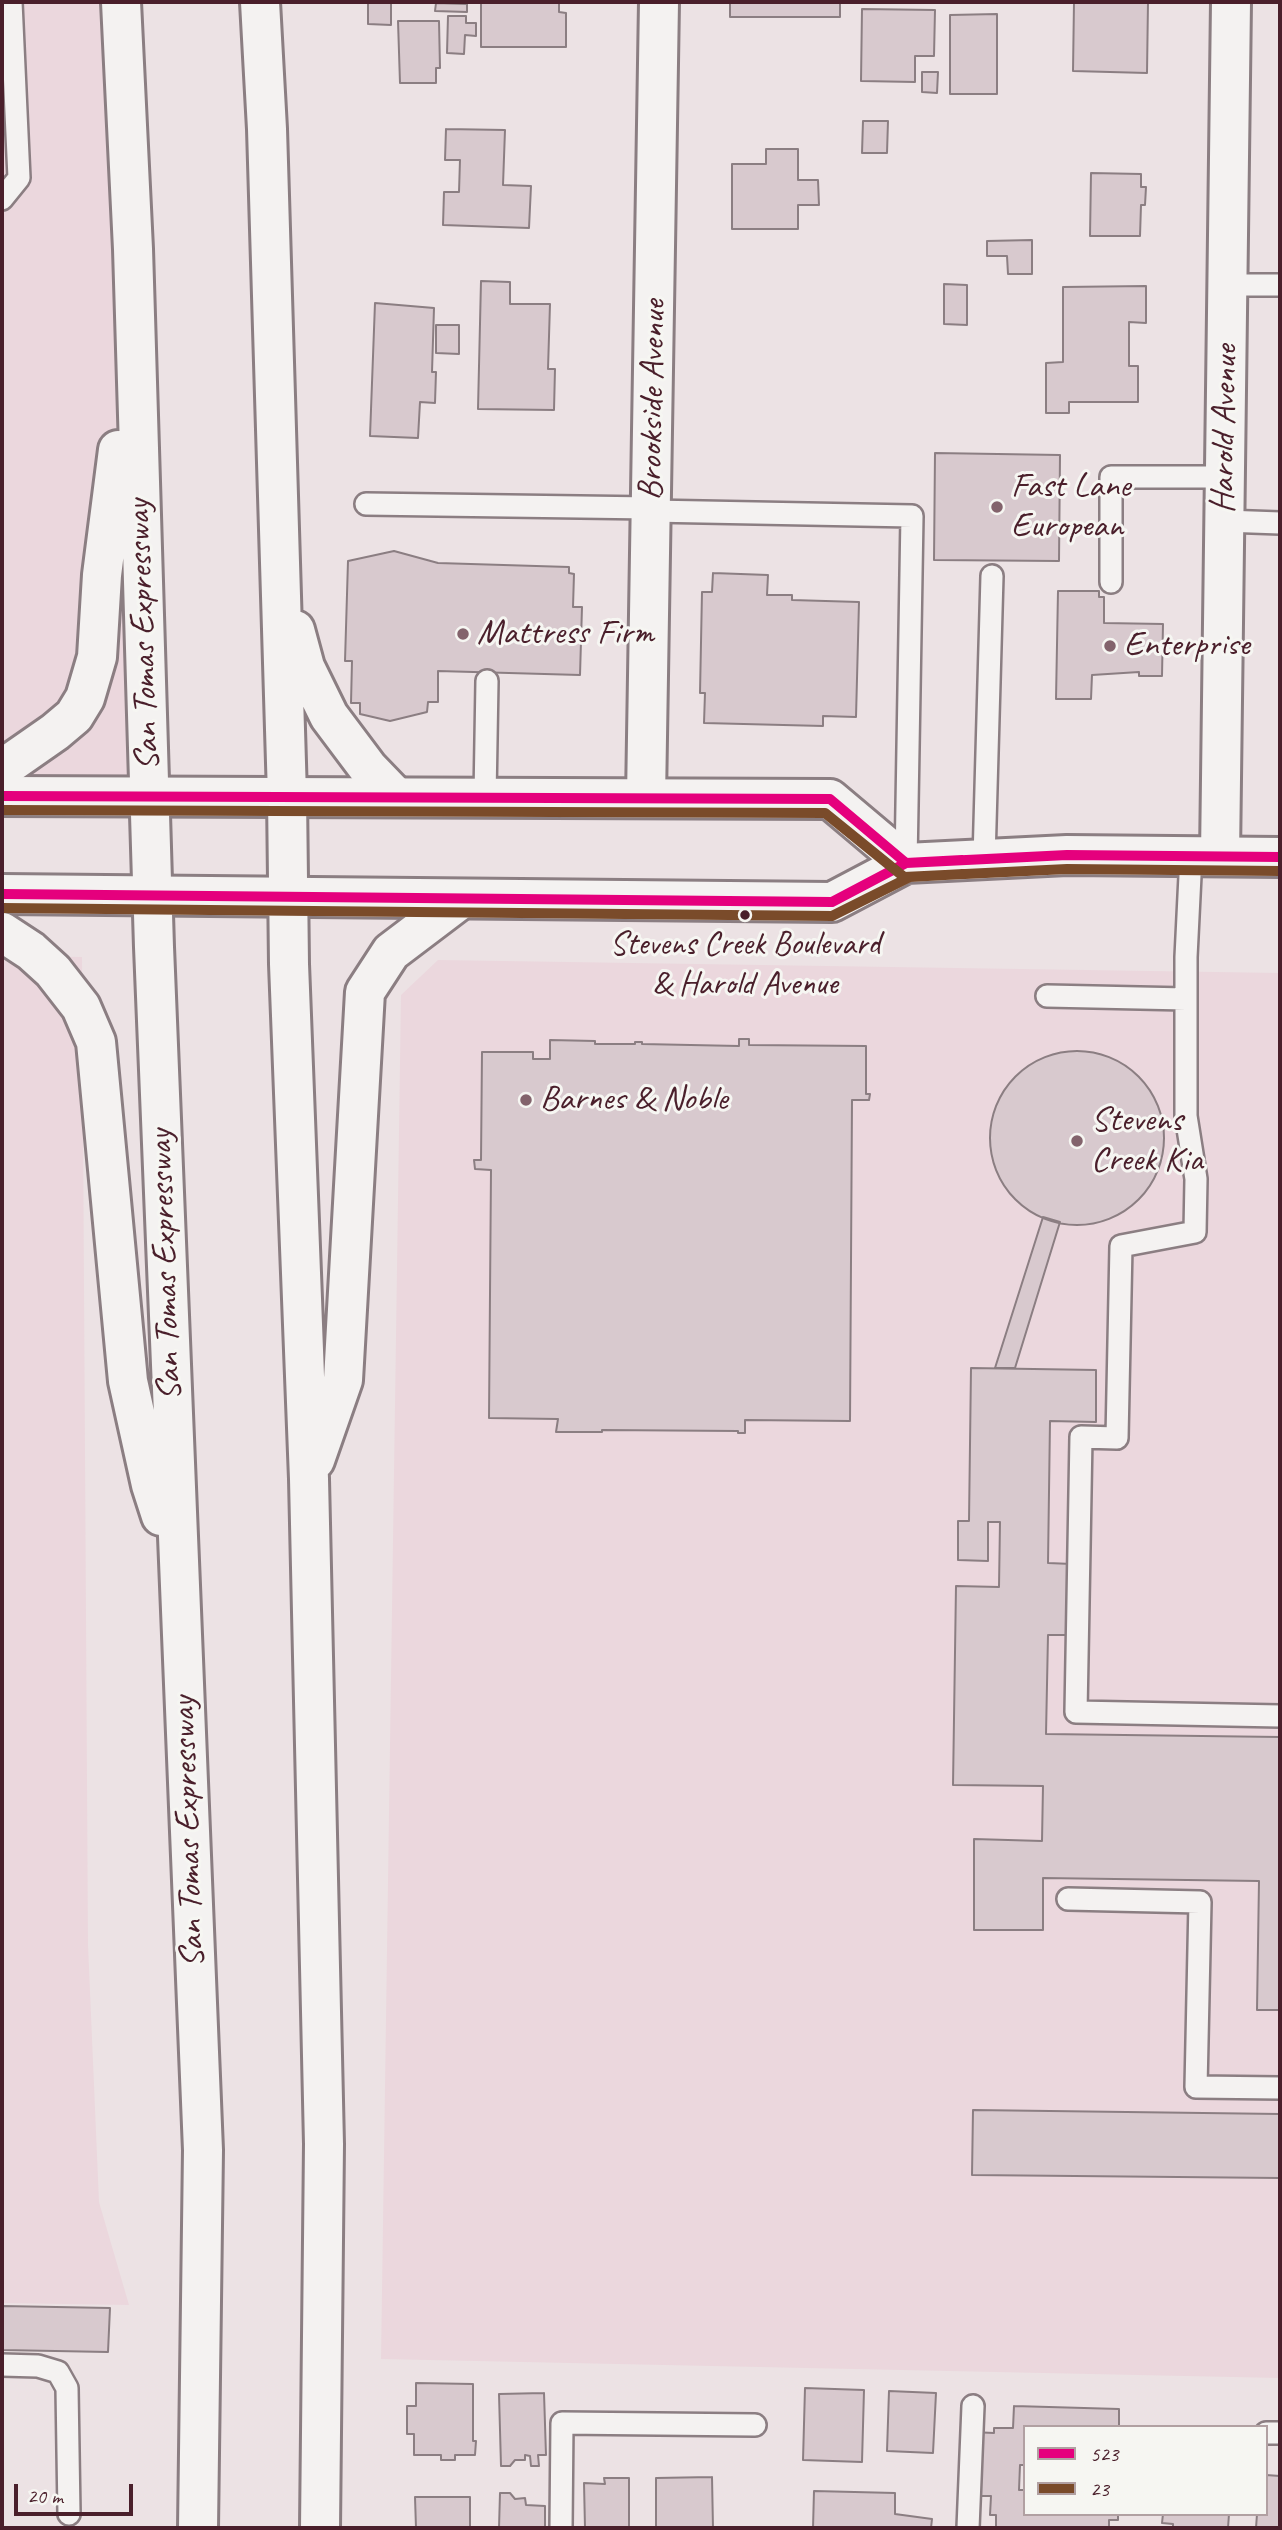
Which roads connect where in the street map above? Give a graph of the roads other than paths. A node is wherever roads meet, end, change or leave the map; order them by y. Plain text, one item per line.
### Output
1 (11, 2) edge
2 (121, 2) edge
3 (260, 2) edge
4 (659, 2) edge
5 (1231, 2) edge
6 (2, 199) edge
7 (132, 249) junction
8 (1227, 285) junction
9 (1280, 285) edge
10 (1224, 477) junction
11 (366, 504) dead end
12 (651, 510) junction
13 (1224, 521) junction
14 (1280, 523) edge
15 (281, 576) junction
16 (992, 576) dead end
17 (1111, 582) dead end
18 (487, 681) dead end
19 (2, 769) edge
20 (2, 796) edge
21 (150, 796) junction
22 (288, 796) junction
23 (395, 796) junction
24 (485, 797) junction
25 (646, 798) junction
26 (1205, 855) junction
27 (1280, 857) edge
28 (984, 859) junction
29 (906, 863) junction
30 (2, 894) edge
31 (152, 895) junction
32 (288, 897) junction
33 (461, 899) junction
34 (2, 932) edge
35 (1047, 996) dead end
36 (1186, 999) junction
37 (309, 1479) junction
38 (178, 1566) junction
39 (1280, 1716) edge
40 (1068, 1899) dead end
41 (1280, 2088) edge
42 (2, 2365) edge
43 (974, 2406) dead end
44 (755, 2425) dead end
45 (69, 2514) dead end
46 (198, 2528) edge
47 (320, 2528) edge
48 (561, 2528) edge
49 (968, 2528) edge

1 - 6 lane
2 - 7 main road, San Tomas Expressway
3 - 15 main road
4 - 12 main road, Brookside Avenue
5 - 8 main road, Harold Avenue
7 - 19 main road
7 - 21 main road, San Tomas Expressway
8 - 9 lane
8 - 10 main road, Harold Avenue
10 - 13 main road, Harold Avenue
10 - 17 lane
11 - 12 lane
12 - 25 main road, Brookside Avenue
12 - 29 lane
13 - 14 lane
13 - 26 main road, Harold Avenue
15 - 22 main road
15 - 23 main road
16 - 28 lane
18 - 24 lane
20 - 21 main road
21 - 22 main road
21 - 31 main road, San Tomas Expressway
22 - 23 main road
22 - 32 main road
23 - 24 main road
24 - 25 main road
25 - 29 main road
26 - 27 main road
26 - 28 main road
26 - 36 lane
28 - 29 main road
29 - 33 main road
30 - 31 main road
31 - 32 main road
31 - 38 main road, San Tomas Expressway
32 - 33 main road
32 - 37 main road
33 - 37 main road
34 - 38 main road
35 - 36 lane
36 - 39 lane
37 - 47 main road
38 - 46 main road, San Tomas Expressway
40 - 41 lane
42 - 45 lane
43 - 49 lane
44 - 48 lane

